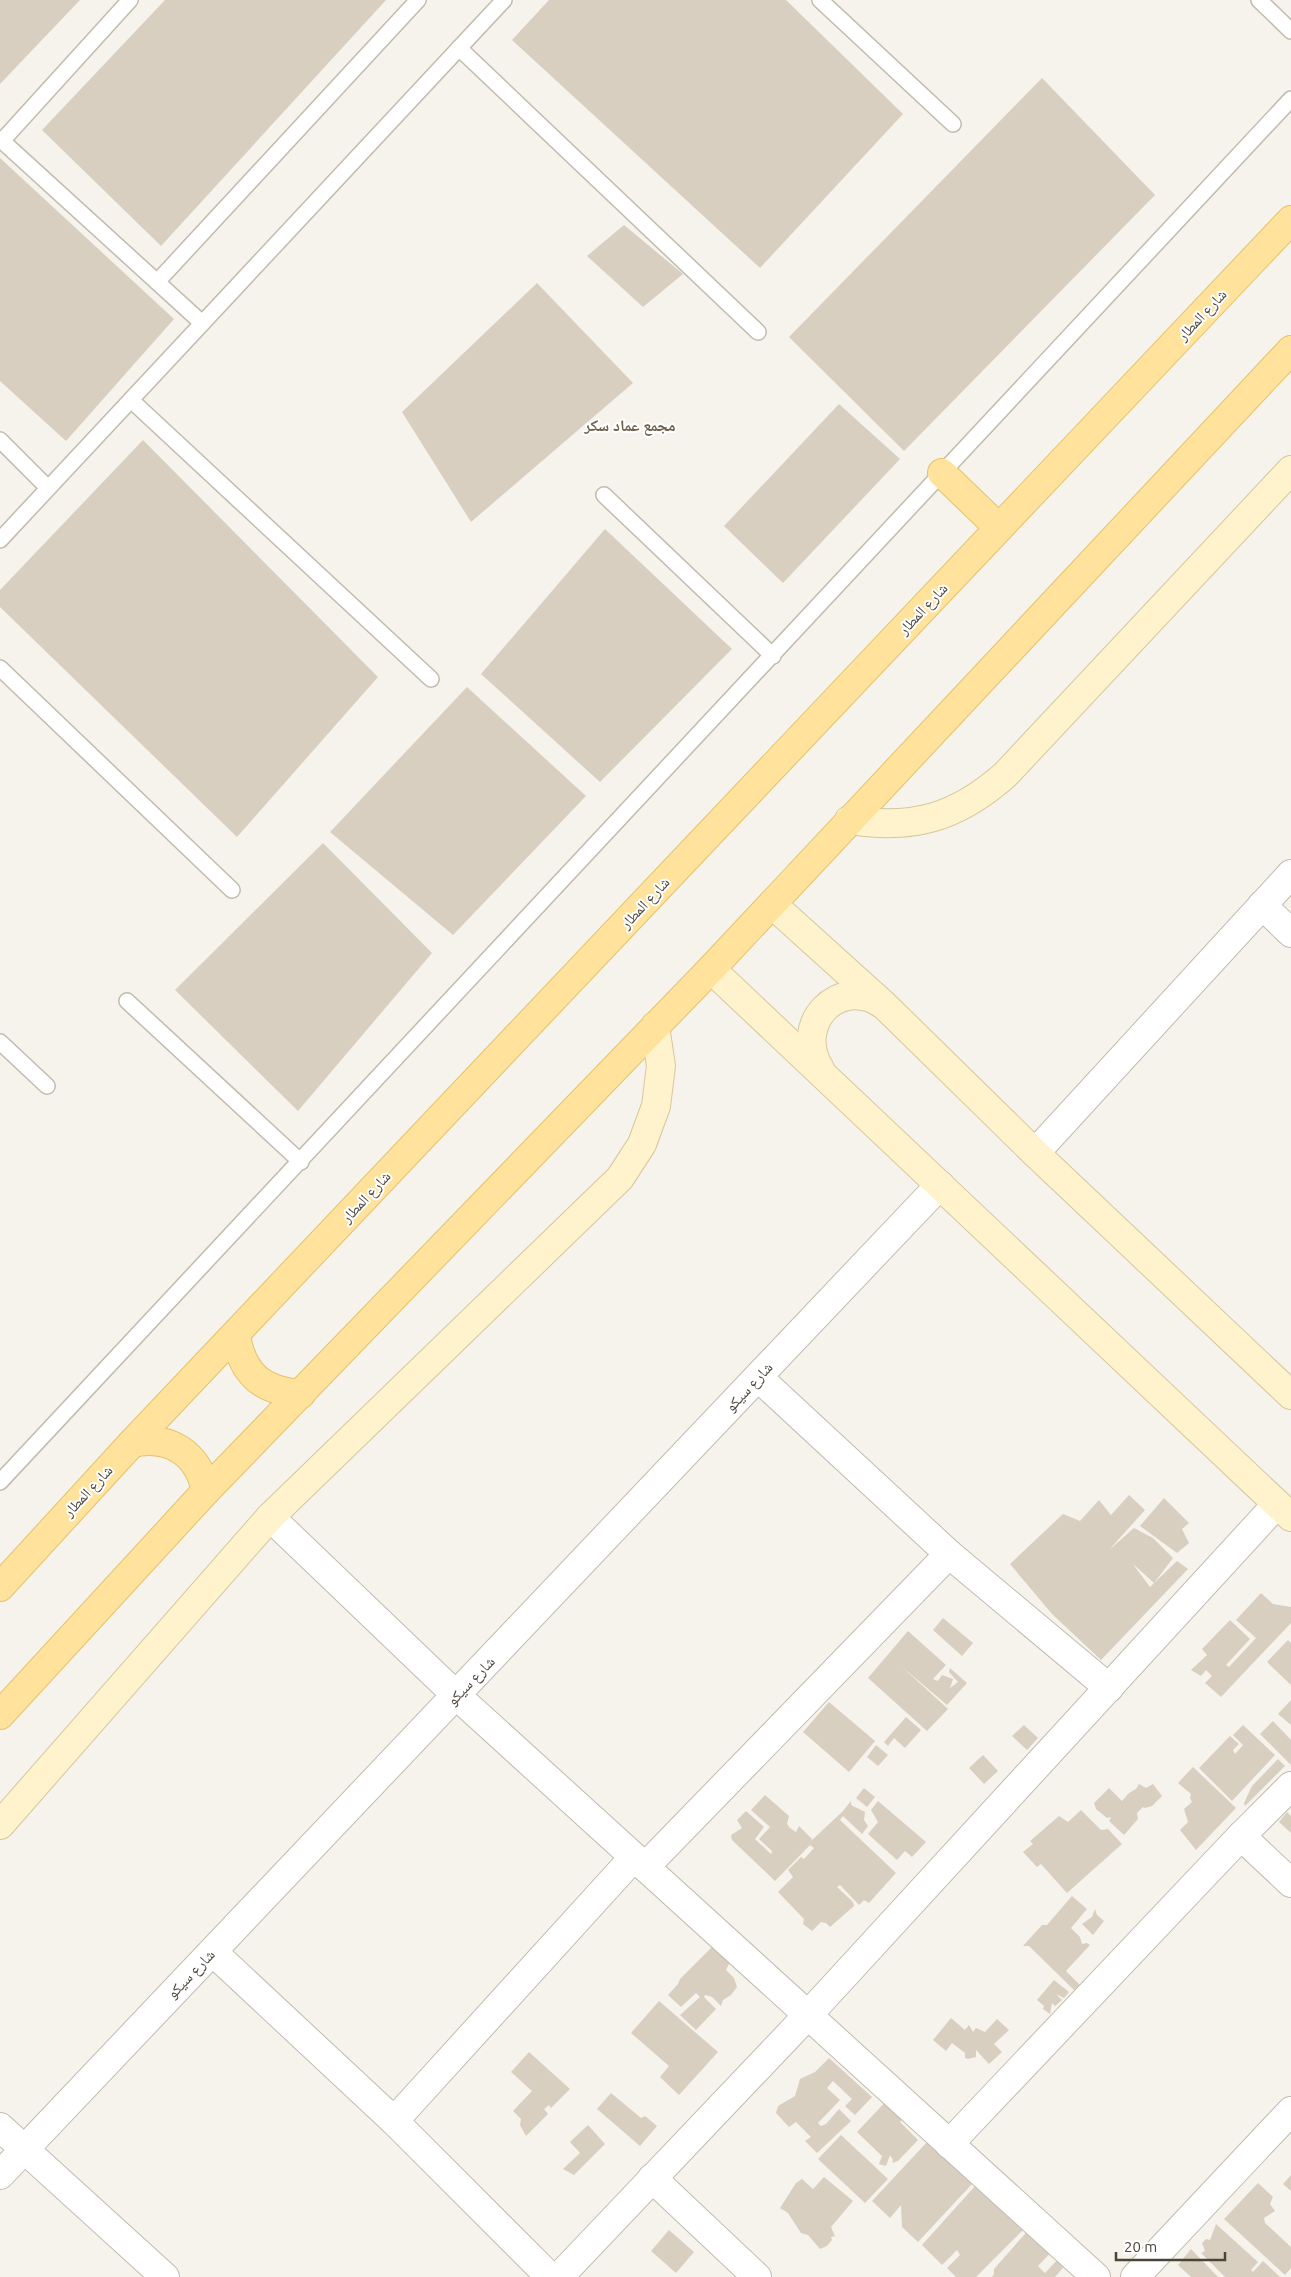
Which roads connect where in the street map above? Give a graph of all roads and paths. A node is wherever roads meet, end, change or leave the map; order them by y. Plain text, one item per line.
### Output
1 (130, 0) edge
2 (418, 0) edge
3 (504, 0) edge
4 (820, 0) edge
5 (1259, 0) edge
6 (1291, 31) edge
7 (459, 48) junction
8 (1291, 99) edge
9 (953, 124) dead end
10 (1, 140) edge
11 (1291, 220) edge
12 (157, 282) junction
13 (202, 323) junction
14 (758, 332) dead end
15 (1291, 350) edge
16 (131, 400) junction
17 (0, 440) edge
18 (1291, 470) edge
19 (942, 474) junction
20 (48, 488) junction
21 (604, 495) dead end
22 (999, 528) junction
23 (0, 540) edge
24 (773, 656) junction
25 (0, 668) edge
26 (431, 679) dead end
27 (849, 820) junction
28 (1291, 874) edge
29 (232, 890) dead end
30 (772, 904) junction
31 (1262, 905) junction
32 (1291, 933) edge
33 (711, 969) junction
34 (127, 1001) dead end
35 (885, 1006) junction
36 (656, 1026) junction
37 (0, 1042) edge
38 (821, 1071) junction
39 (47, 1086) dead end
40 (1035, 1153) junction
41 (300, 1162) junction
42 (940, 1185) junction
43 (236, 1334) junction
44 (758, 1378) junction
45 (301, 1394) junction
46 (1291, 1395) edge
47 (132, 1443) junction
48 (0, 1482) edge
49 (206, 1491) junction
50 (1284, 1511) edge
51 (270, 1517) junction
52 (949, 1554) junction
53 (0, 1587) edge
54 (1109, 1688) junction
55 (457, 1696) junction
56 (0, 1714) edge
57 (1291, 1786) edge
58 (0, 1825) edge
59 (1241, 1836) junction
60 (640, 1862) junction
61 (1291, 1883) edge
62 (213, 1952) junction
63 (808, 2015) junction
64 (1291, 2111) edge
65 (394, 2122) junction
66 (0, 2127) edge
67 (949, 2144) junction
68 (24, 2149) junction
69 (0, 2175) edge
70 (652, 2178) junction
71 (165, 2277) edge
72 (550, 2277) edge
73 (558, 2277) edge
74 (757, 2277) edge
75 (1096, 2277) edge
76 (1135, 2277) edge

1 - 10 lane
2 - 12 lane
3 - 7 lane
4 - 9 lane
5 - 6 lane
7 - 13 lane
7 - 14 lane
8 - 19 lane
10 - 12 lane
11 - 22 main road, شارع المطار
12 - 13 lane
13 - 16 lane
15 - 27 main road
16 - 20 lane
16 - 26 lane
17 - 20 lane
18 - 27 street
19 - 22 main road
19 - 24 lane
20 - 23 lane
21 - 24 lane
22 - 43 main road, شارع المطار
24 - 41 lane
25 - 29 lane
27 - 30 main road
28 - 31 street
30 - 33 main road
30 - 35 street
31 - 32 street
31 - 40 street
33 - 36 main road
33 - 38 street
34 - 41 lane
35 - 38 street
35 - 40 street
36 - 45 main road
36 - 51 street
37 - 39 lane
38 - 42 street
40 - 46 street
41 - 48 lane
42 - 44 street, شارع سيكو
42 - 50 street
43 - 45 main road
43 - 47 main road, شارع المطار
44 - 52 street
44 - 55 street, شارع سيكو
45 - 49 main road
47 - 49 main road
47 - 53 main road, شارع المطار
49 - 56 main road
50 - 54 street
51 - 55 street
51 - 58 street
52 - 54 street
52 - 60 street
54 - 63 street
55 - 60 street
55 - 62 street, شارع سيكو
57 - 59 street
59 - 61 street
59 - 67 street
60 - 63 street
60 - 65 street
62 - 65 street
62 - 68 street, شارع سيكو
63 - 67 street
63 - 70 street
64 - 76 street
65 - 72 street
66 - 68 street
67 - 75 street
68 - 69 street, شارع سيكو
68 - 71 street
70 - 73 street
70 - 74 street

